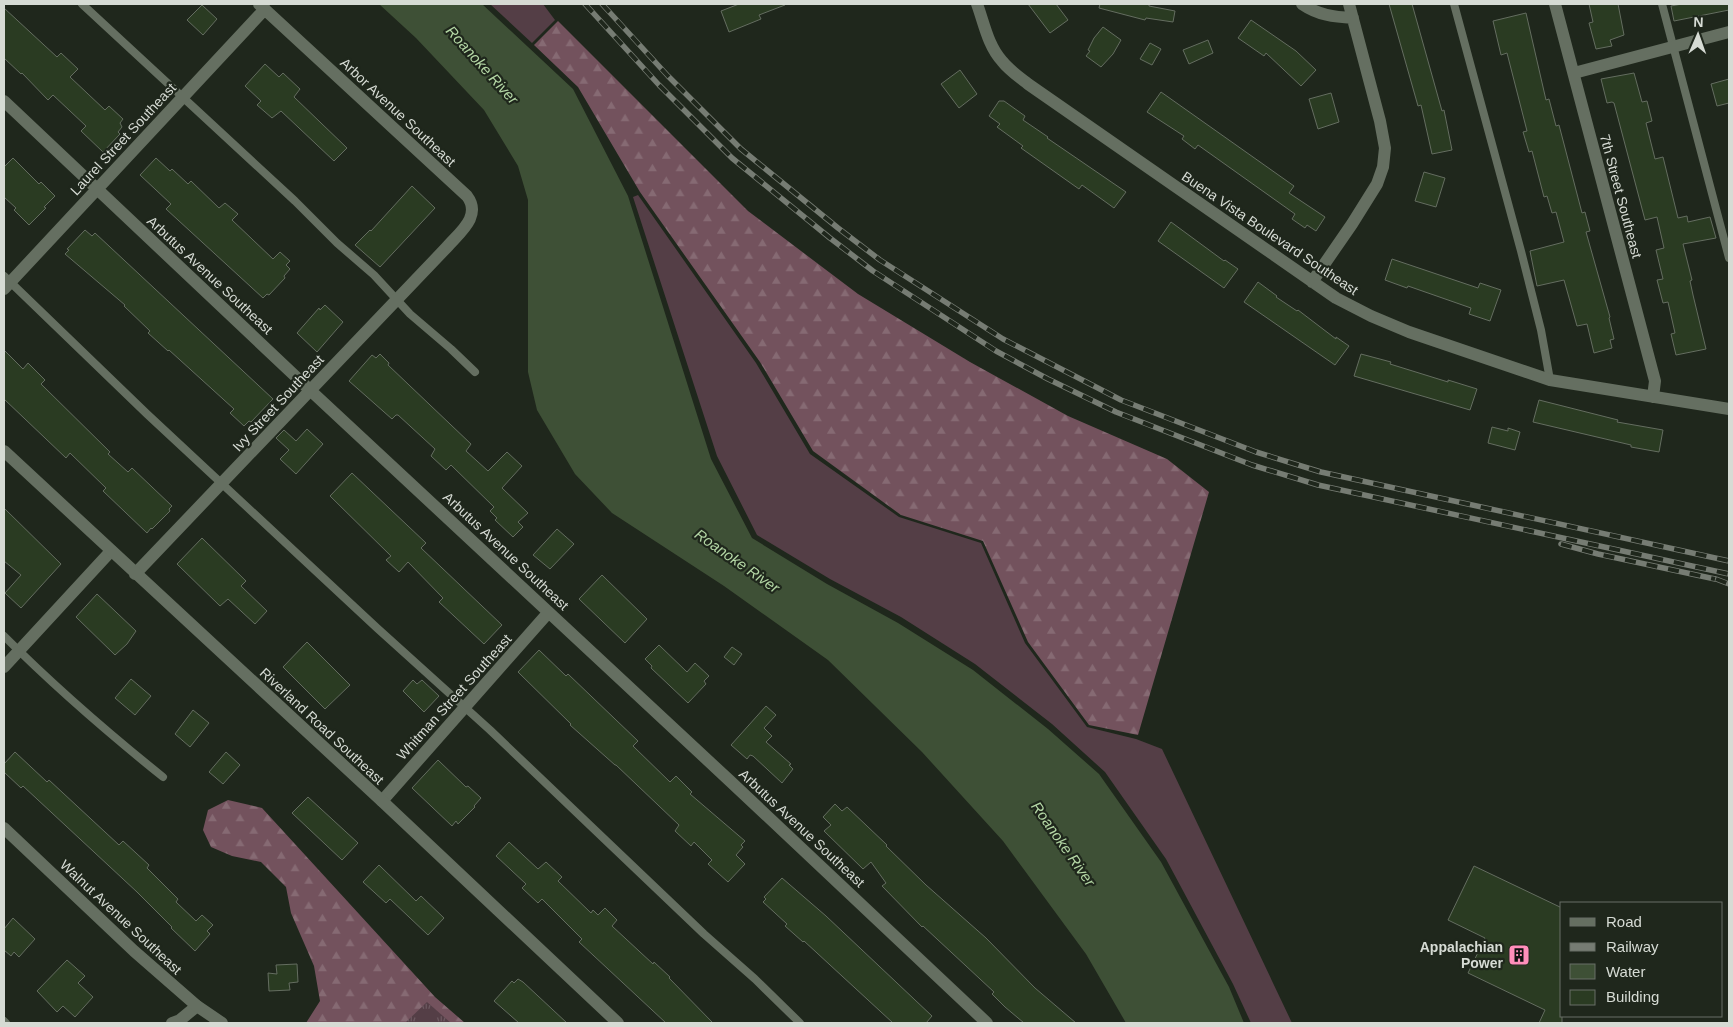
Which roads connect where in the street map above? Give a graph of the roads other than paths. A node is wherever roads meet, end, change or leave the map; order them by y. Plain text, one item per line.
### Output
1 (82, 4) edge
2 (977, 4) edge
3 (1302, 4) edge
4 (1349, 4) edge
5 (1454, 4) edge
6 (1555, 4) edge
7 (1662, 4) edge
8 (262, 6) edge
9 (1353, 18) junction
10 (1729, 32) edge
11 (1673, 47) junction
12 (1574, 73) junction
13 (182, 97) junction
14 (4, 101) edge
15 (96, 189) junction
16 (442, 252) joint
17 (1729, 258) edge
18 (6, 282) edge
19 (1312, 282) junction
20 (397, 300) junction
21 (475, 372) dead end
22 (1550, 380) junction
23 (310, 391) junction
24 (1653, 397) junction
25 (1729, 409) edge
26 (4, 451) edge
27 (223, 484) junction
28 (111, 551) junction
29 (135, 574) junction
30 (548, 613) junction
31 (4, 636) edge
32 (19, 651) junction
33 (4, 667) edge
34 (464, 706) junction
35 (162, 777) dead end
36 (382, 801) junction
37 (4, 828) edge
38 (197, 1006) junction
39 (172, 1023) edge
40 (222, 1023) edge
41 (618, 1023) edge
42 (800, 1023) edge
43 (987, 1023) edge

1 - 13 lane
2 - 19 street, Buena Vista Boulevard Southeast
3 - 9 street
4 - 9 street
5 - 22 lane
6 - 12 street, 7th Street Southeast
7 - 11 lane
8 - 13 street, Laurel Street Southeast
8 - 16 street, Arbor Avenue Southeast
9 - 19 street
10 - 11 street
11 - 12 street
11 - 17 lane
12 - 24 street, 7th Street Southeast
13 - 15 street, Laurel Street Southeast
13 - 20 lane
14 - 15 street, Arbutus Avenue Southeast
15 - 18 street, Laurel Street Southeast
15 - 23 street, Arbutus Avenue Southeast
16 - 20 street, Ivy Street Southeast
18 - 27 lane
19 - 22 street, Buena Vista Boulevard Southeast
20 - 21 lane
20 - 23 street, Ivy Street Southeast
22 - 24 street, Buena Vista Boulevard Southeast
23 - 27 street, Ivy Street Southeast
23 - 30 street, Arbutus Avenue Southeast
24 - 25 street, Buena Vista Boulevard Southeast
26 - 28 street, Riverland Road Southeast
27 - 29 street, Ivy Street Southeast
27 - 34 lane
28 - 29 street, Riverland Road Southeast
28 - 32 street
29 - 36 street, Riverland Road Southeast
30 - 34 street, Whitman Street Southeast
30 - 43 street, Arbutus Avenue Southeast
31 - 32 lane
32 - 33 street
32 - 35 lane
34 - 36 street, Whitman Street Southeast
34 - 42 lane
36 - 41 street, Riverland Road Southeast
37 - 38 street, Walnut Avenue Southeast
38 - 39 street
38 - 40 street, Walnut Avenue Southeast

